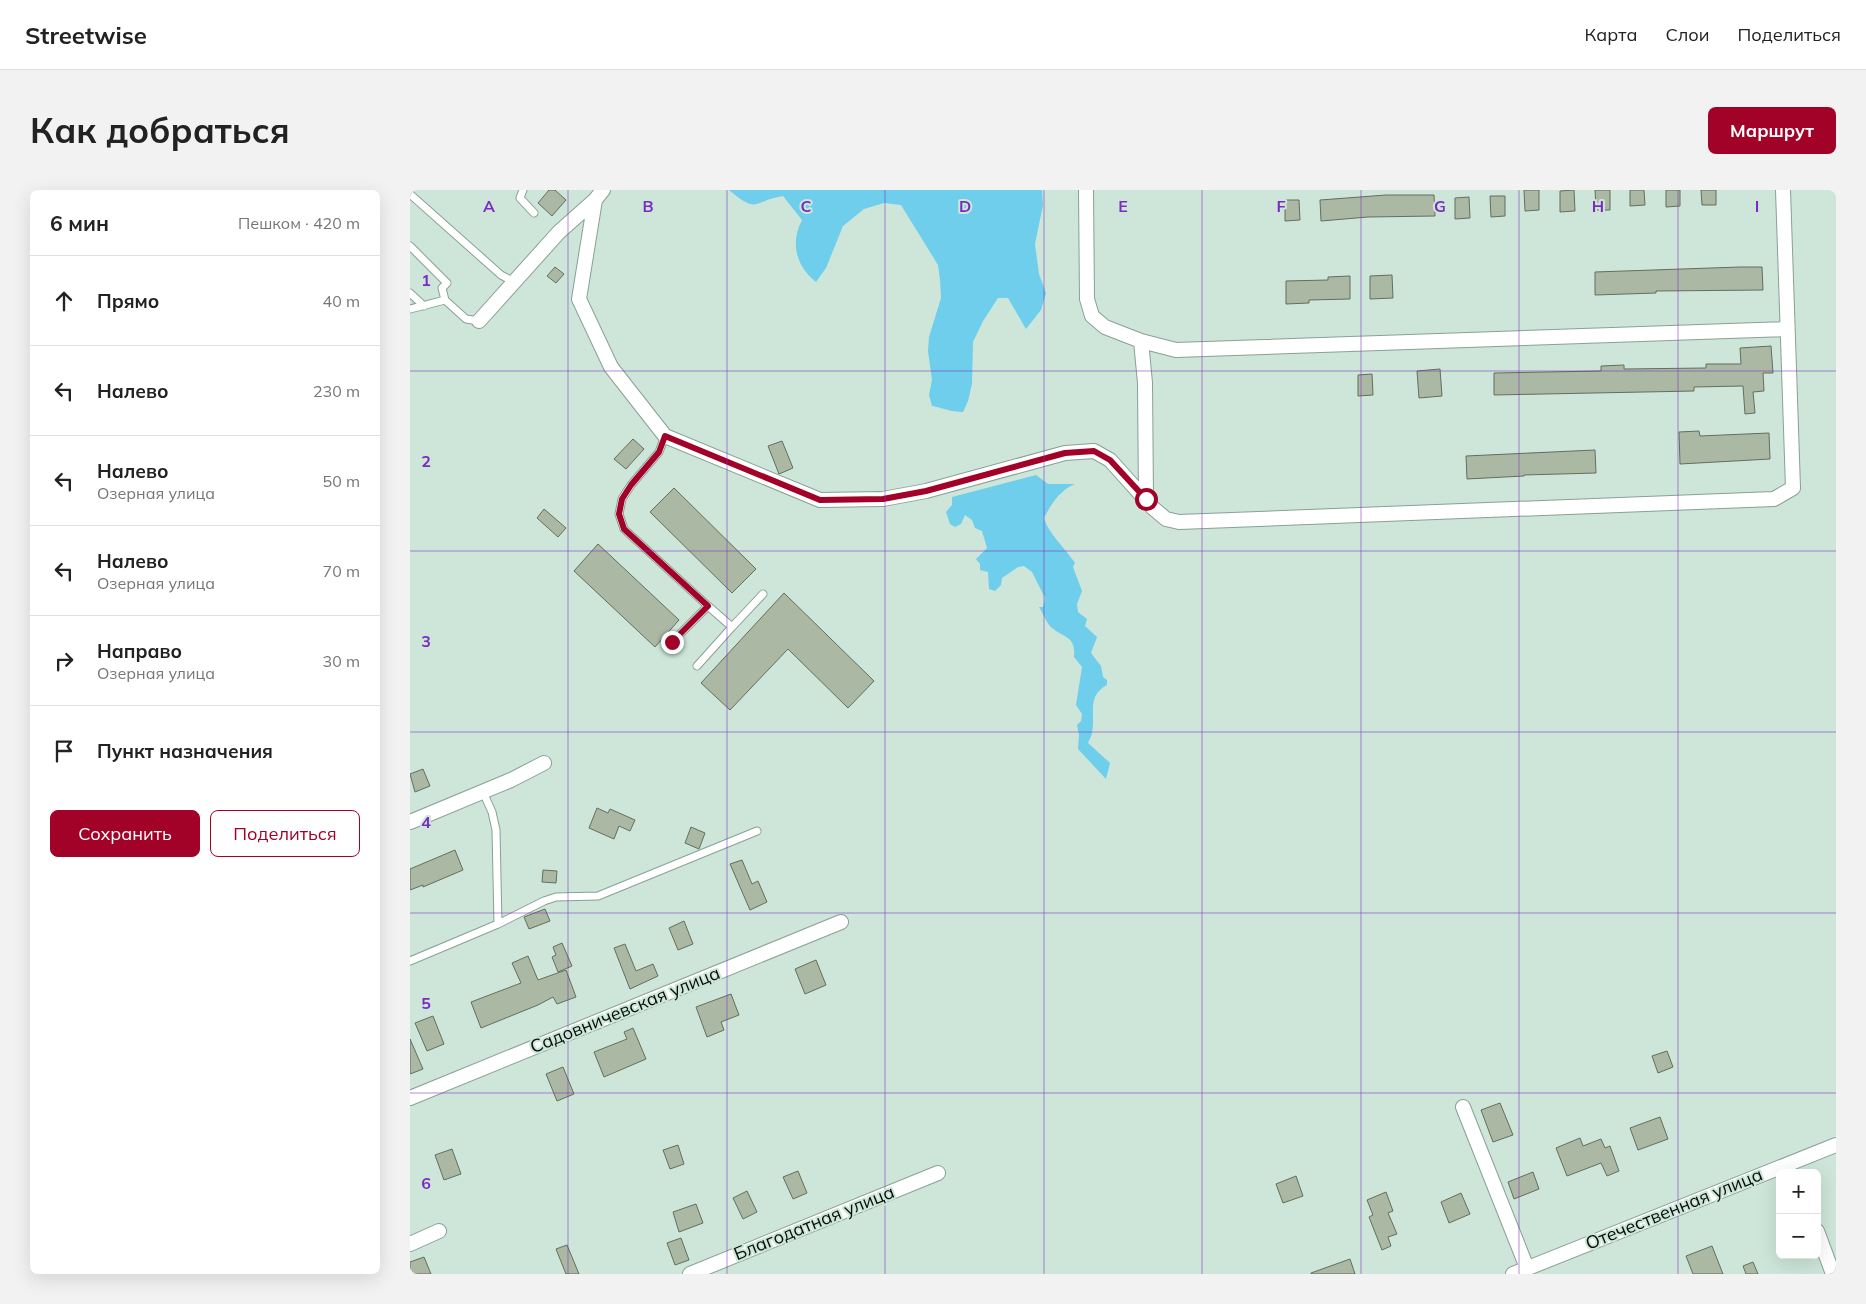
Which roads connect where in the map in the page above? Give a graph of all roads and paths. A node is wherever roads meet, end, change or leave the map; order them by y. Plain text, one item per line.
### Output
1 (523, 190) edge
2 (1086, 190) edge
3 (1783, 190) edge
4 (410, 194) edge
5 (599, 195) edge
6 (534, 212) dead end
7 (410, 246) edge
8 (514, 282) junction
9 (410, 293) edge
10 (445, 300) junction
11 (424, 306) junction
12 (410, 309) edge
13 (479, 321) joint
14 (1787, 329) junction
15 (1141, 341) junction
16 (665, 436) junction
17 (1146, 499) junction
18 (763, 594) dead end
19 (708, 606) junction
20 (732, 627) junction
21 (672, 642) dead end
22 (697, 666) dead end
23 (544, 763) dead end
24 (483, 792) junction
25 (410, 822) edge
26 (756, 831) dead end
27 (841, 922) dead end
28 (498, 924) junction
29 (410, 961) edge
30 (410, 1098) edge
31 (1463, 1106) dead end
32 (1836, 1145) edge
33 (1797, 1167) edge
34 (938, 1173) dead end
35 (439, 1231) dead end
36 (1821, 1241) edge
37 (410, 1244) edge
38 (1527, 1268) junction
39 (690, 1274) edge
40 (1513, 1274) edge
41 (1834, 1274) edge

1 - 6 lane
2 - 15 street
3 - 14 street
4 - 8 lane
5 - 8 street
5 - 16 street
7 - 10 lane
8 - 13 street
9 - 11 lane
10 - 11 lane
10 - 13 lane
11 - 12 lane
14 - 15 street
14 - 17 street
15 - 17 street
16 - 17 street
16 - 19 lane
18 - 20 lane
19 - 20 lane
19 - 21 lane
20 - 22 lane
23 - 24 street
24 - 25 street
24 - 28 lane
26 - 28 lane
27 - 30 street, Садовничевская улица
28 - 29 lane
31 - 38 street
32 - 33 street, Отечественная улица
33 - 38 street, Отечественная улица
34 - 39 street, Благодатная улица
35 - 37 street
36 - 41 street
38 - 40 street, Отечественная улица

